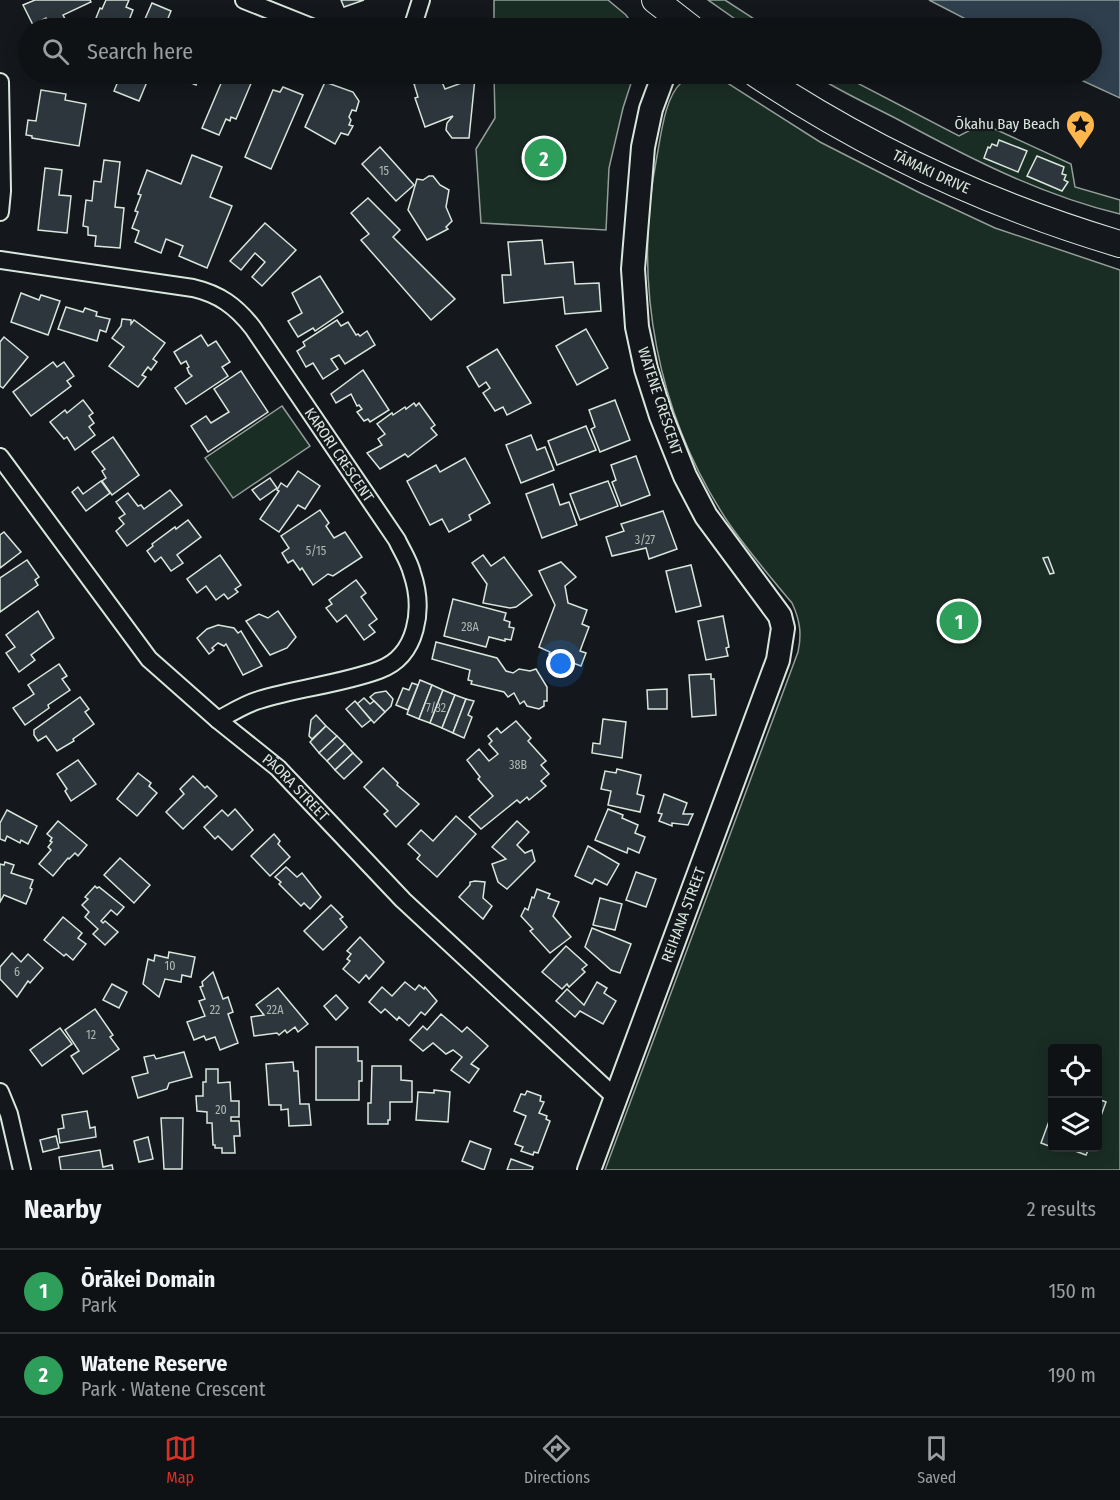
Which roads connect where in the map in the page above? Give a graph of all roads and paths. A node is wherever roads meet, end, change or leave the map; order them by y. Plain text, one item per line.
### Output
1 (244, 0) edge
2 (421, 0) edge
3 (655, 0) edge
4 (289, 18) edge
5 (415, 18) edge
6 (676, 18) edge
7 (0, 82) edge
8 (661, 84) edge
9 (772, 84) edge
10 (0, 212) edge
11 (1120, 244) edge
12 (0, 260) edge
13 (0, 457) edge
14 (778, 660) joint
15 (218, 720) junction
16 (0, 1092) edge
17 (616, 1098) junction
18 (22, 1170) edge
19 (590, 1170) edge

1 - 4 street
2 - 5 street
3 - 6 main road
7 - 10 street
8 - 14 street, WATENE CRESCENT
9 - 11 main road, TĀMAKI DRIVE
12 - 15 street, KARORI CRESCENT
13 - 15 street, PĀORA STREET
14 - 17 street, REIHANA STREET
15 - 17 street, PĀORA STREET
16 - 18 street
17 - 19 street, REIHANA STREET

